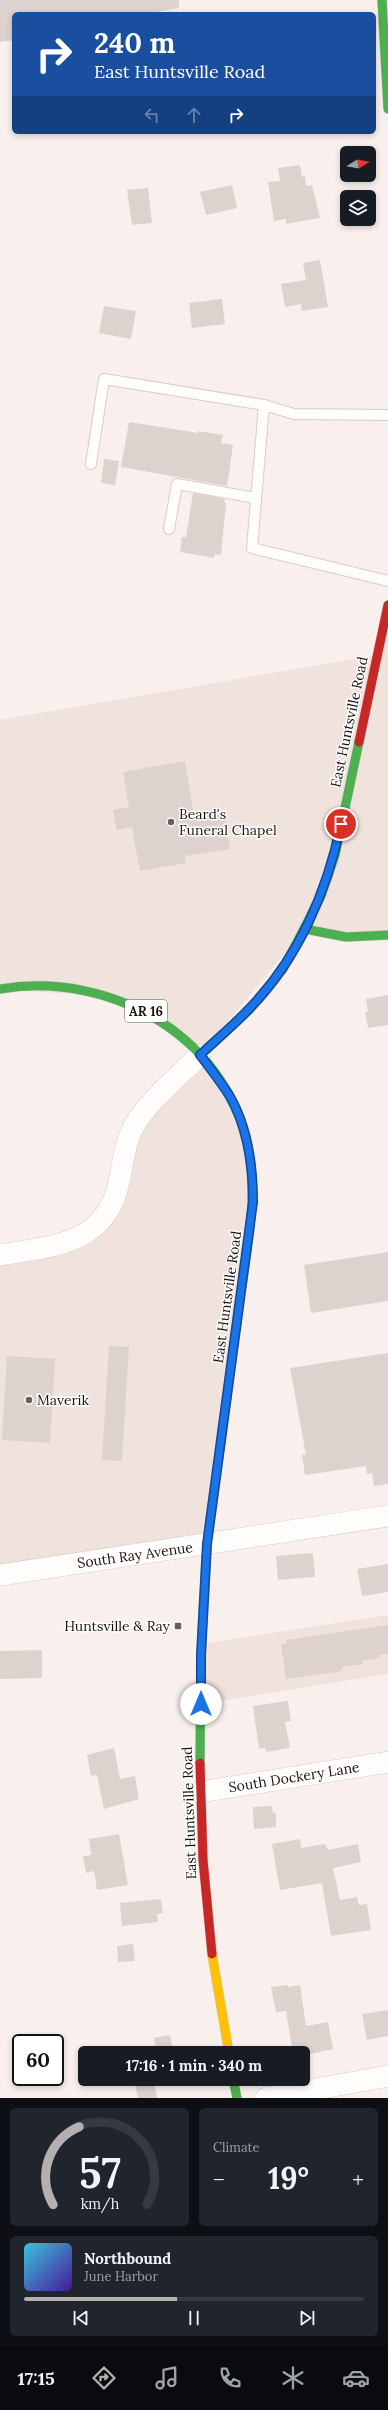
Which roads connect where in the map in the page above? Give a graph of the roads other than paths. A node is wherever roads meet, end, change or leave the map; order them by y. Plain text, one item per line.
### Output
1 (383, 1) edge
2 (388, 109) edge
3 (264, 405) junction
4 (388, 415) edge
5 (91, 464) dead end
6 (256, 498) junction
7 (169, 529) dead end
8 (388, 581) edge
9 (388, 605) edge
10 (305, 929) junction
11 (388, 935) edge
12 (0, 989) edge
13 (200, 1055) junction
14 (0, 1255) edge
15 (388, 1516) edge
16 (207, 1544) junction
17 (0, 1575) edge
18 (388, 1762) edge
19 (200, 1792) junction
20 (228, 2046) edge
21 (388, 2076) edge
22 (234, 2086) edge
23 (237, 2098) edge
24 (266, 2098) edge

1 - 2 main road
3 - 4 lane
3 - 5 lane
3 - 6 lane
6 - 7 lane
6 - 8 lane
9 - 10 main road, East Huntsville Road
10 - 11 main road
10 - 13 main road, East Huntsville Road
12 - 13 main road, AR 16
13 - 14 street
13 - 16 main road, East Huntsville Road / AR 16
15 - 16 street, South Ray Avenue
16 - 17 street, South Ray Avenue
16 - 19 main road, East Huntsville Road / AR 16
18 - 19 street, South Dockery Lane
19 - 20 main road, East Huntsville Road / AR 16
21 - 24 street
22 - 23 main road

